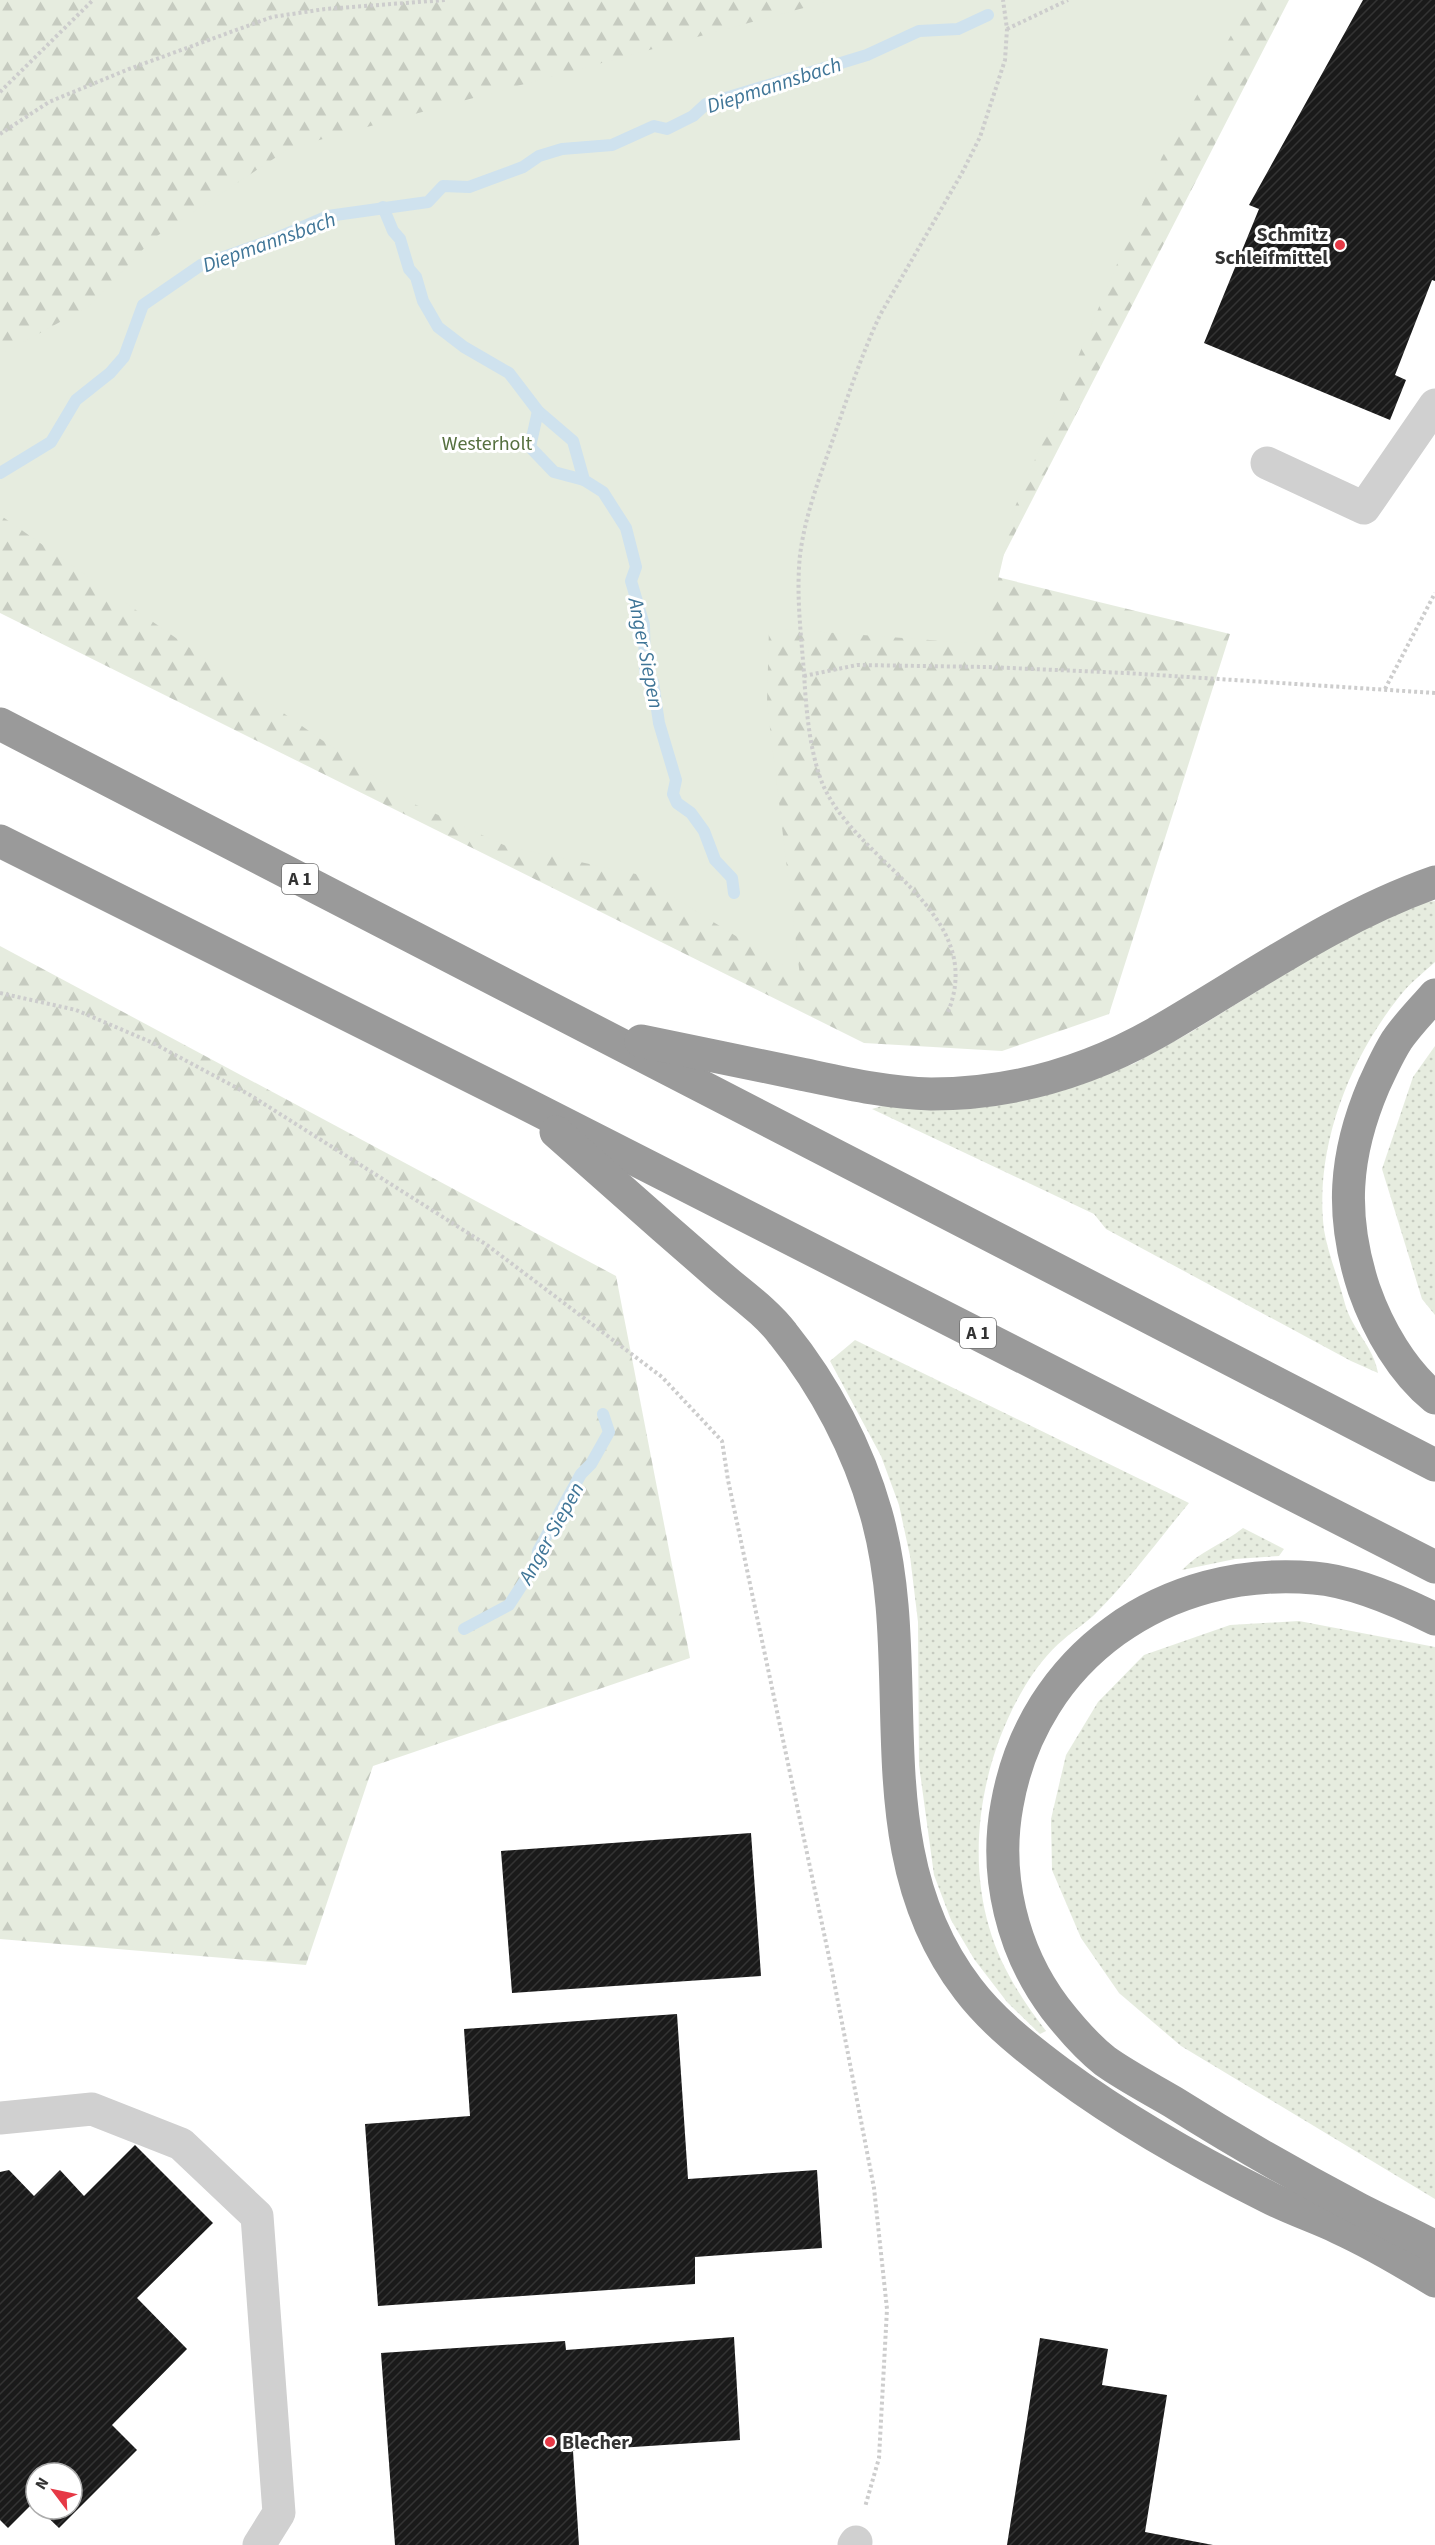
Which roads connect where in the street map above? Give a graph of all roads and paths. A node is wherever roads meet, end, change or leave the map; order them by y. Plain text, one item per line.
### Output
1 (93, 0) edge
2 (445, 0) edge
3 (1003, 0) edge
4 (1068, 0) edge
5 (1007, 29) junction
6 (0, 92) edge
7 (0, 134) edge
8 (1435, 405) edge
9 (1267, 463) dead end
10 (1435, 593) edge
11 (804, 676) junction
12 (1385, 689) junction
13 (1435, 693) edge
14 (0, 724) edge
15 (0, 842) edge
16 (1435, 882) edge
17 (0, 993) edge
18 (1435, 995) edge
19 (948, 1012) dead end
20 (601, 1033) junction
21 (520, 1101) junction
22 (1435, 1398) edge
23 (1435, 1465) edge
24 (1435, 1567) edge
25 (1435, 1619) edge
26 (0, 2118) edge
27 (1435, 2247) edge
28 (1435, 2281) edge
29 (855, 2544) edge
30 (259, 2545) edge

1 - 6 path
2 - 7 path
3 - 5 path
4 - 5 path
5 - 11 path
8 - 9 lane
10 - 12 path
11 - 12 path
11 - 19 path
12 - 13 path
14 - 20 highway, A 1
15 - 21 highway, A 1
16 - 20 highway
17 - 29 path
18 - 22 highway
20 - 23 highway, A 1
21 - 24 highway, A 1
21 - 28 highway
25 - 27 highway
26 - 30 lane

